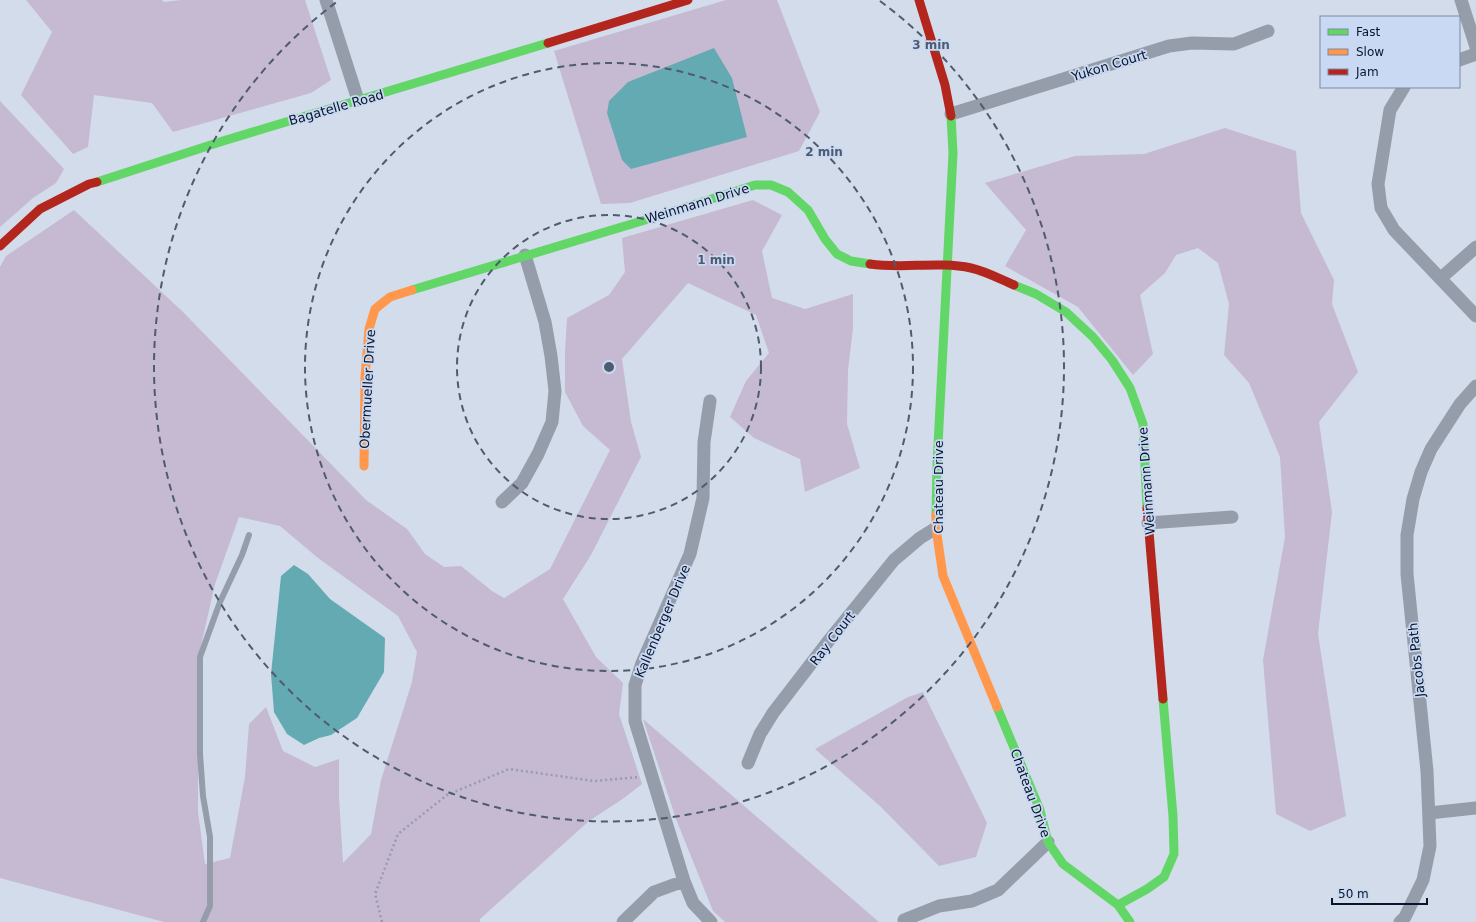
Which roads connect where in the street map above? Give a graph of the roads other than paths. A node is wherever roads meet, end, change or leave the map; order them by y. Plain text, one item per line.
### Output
1 (326, 0) edge
2 (688, 0) edge
3 (920, 0) edge
4 (1460, 0) edge
5 (1268, 31) dead end
6 (1476, 47) edge
7 (1476, 54) edge
8 (1460, 60) edge
9 (1403, 88) edge
10 (358, 100) junction
11 (951, 114) junction
12 (0, 246) edge
13 (1476, 247) edge
14 (525, 255) junction
15 (947, 265) junction
16 (1441, 278) junction
17 (390, 296) joint
18 (1476, 316) edge
19 (1476, 386) edge
20 (710, 401) dead end
21 (364, 466) dead end
22 (502, 502) dead end
23 (1232, 517) dead end
24 (1148, 522) junction
25 (936, 528) junction
26 (249, 534) dead end
27 (748, 763) dead end
28 (1476, 808) edge
29 (1429, 812) junction
30 (1048, 842) junction
31 (684, 881) junction
32 (1118, 905) junction
33 (904, 920) dead end
34 (203, 922) edge
35 (623, 922) edge
36 (712, 922) edge
37 (1130, 922) edge
38 (1400, 922) edge

1 - 10 street
2 - 10 street, Bagatelle Road
3 - 11 street, Chateau Drive
4 - 6 street
5 - 11 street, Yukon Court
7 - 8 street
9 - 16 street
10 - 12 street, Bagatelle Road
11 - 15 street, Chateau Drive
13 - 16 street
14 - 15 street, Weinmann Drive
14 - 17 street, Weinmann Drive
14 - 22 street
15 - 24 street, Weinmann Drive
15 - 25 street, Chateau Drive
16 - 18 street
17 - 21 street, Obermueller Drive
19 - 29 street, Jacobs Path
20 - 31 street, Kallenberger Drive
23 - 24 street
24 - 32 street, Weinmann Drive
25 - 27 street, Ray Court
25 - 30 street, Chateau Drive
26 - 34 lane
28 - 29 street
29 - 38 street, Jacobs Path
30 - 32 street, Chateau Drive
30 - 33 street
31 - 35 street
31 - 36 street, Kallenberger Drive
32 - 37 street, Chateau Drive

